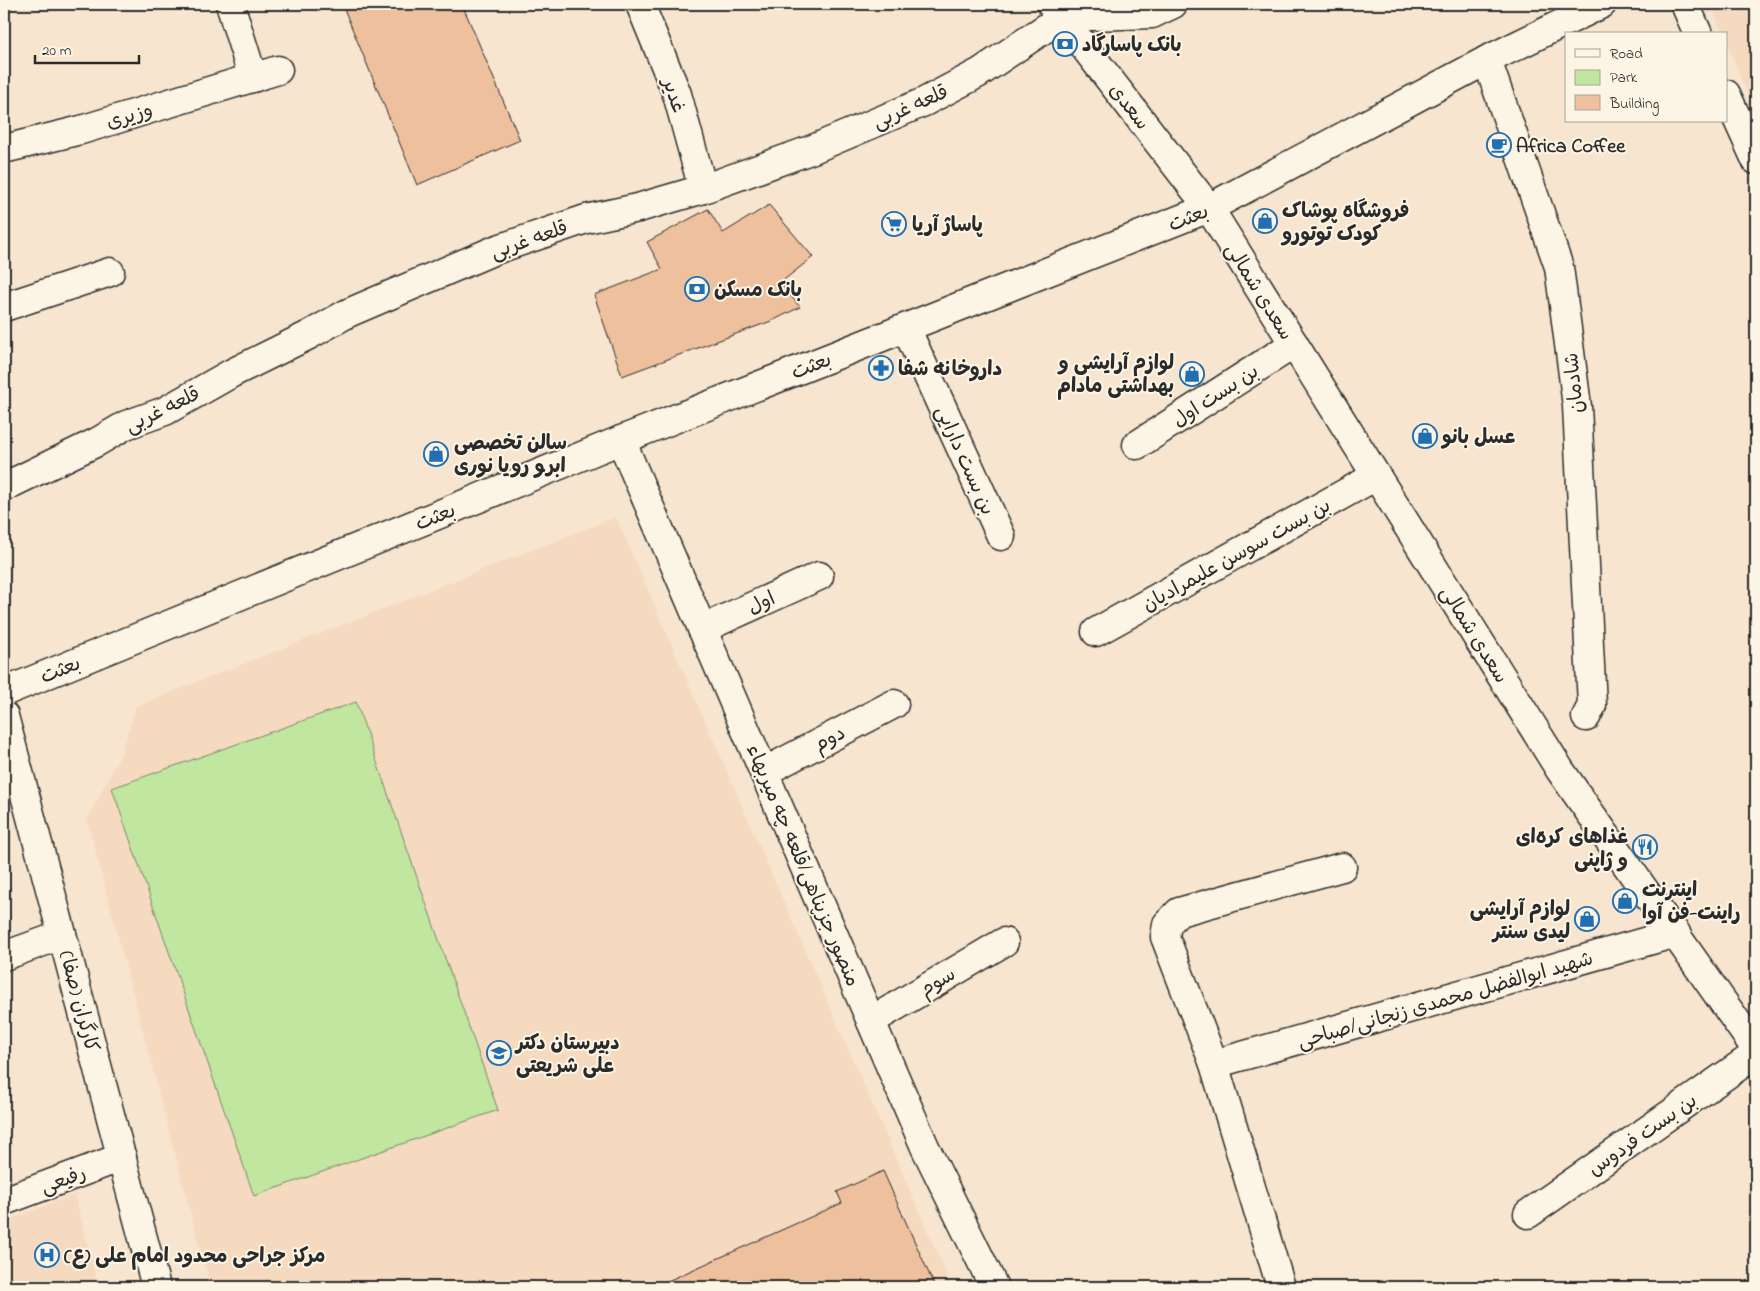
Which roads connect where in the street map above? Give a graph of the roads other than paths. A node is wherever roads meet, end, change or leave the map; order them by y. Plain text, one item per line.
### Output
1 (230, 4) edge
2 (640, 4) edge
3 (1173, 4) edge
4 (1602, 4) edge
5 (1685, 4) edge
6 (1056, 10) edge
7 (1697, 32) edge
8 (1487, 60) junction
9 (1728, 98) edge
10 (4, 149) edge
11 (1756, 160) edge
12 (703, 189) junction
13 (1209, 208) junction
14 (110, 272) dead end
15 (4, 307) edge
16 (906, 328) junction
17 (1294, 344) junction
18 (621, 440) junction
19 (1137, 445) dead end
20 (1376, 476) junction
21 (4, 487) edge
22 (1001, 536) dead end
23 (819, 576) dead end
24 (702, 629) junction
25 (1096, 632) dead end
26 (4, 692) edge
27 (894, 704) dead end
28 (4, 716) edge
29 (1586, 717) dead end
30 (764, 772) junction
31 (1342, 867) dead end
32 (1676, 934) junction
33 (62, 935) junction
34 (1004, 942) dead end
35 (4, 956) edge
36 (871, 1021) junction
37 (1756, 1049) edge
38 (1756, 1054) edge
39 (1214, 1064) junction
40 (122, 1158) junction
41 (4, 1201) edge
42 (1528, 1214) dead end
43 (156, 1287) edge
44 (994, 1287) edge
45 (1281, 1287) edge

1 - 10 street, وزیری
2 - 12 street, غدیر
3 - 6 street
4 - 8 street, بعثت
5 - 7 street
6 - 12 street, قلعه غربی
6 - 13 street, سعدی
8 - 13 street, بعثت
8 - 29 street, شادمان
9 - 11 street
12 - 21 street, قلعه غربی
13 - 16 street, بعثت
13 - 17 street, سعدی شمالی
14 - 15 street
16 - 18 street, بعثت
16 - 22 street, بن بست دارایی
17 - 19 street, بن بست اول
17 - 20 street, سعدی شمالی
18 - 24 street, منصور جزپناهی/قلعه چه میربهاء
18 - 26 street, بعثت
20 - 25 street, بن بست سوسن علیمرادیان
20 - 32 street, سعدی شمالی
23 - 24 street, اول
24 - 30 street, منصور جزپناهی/قلعه چه میربهاء
27 - 30 street, دوم
28 - 33 street, کارگران (صفا)
30 - 36 street, منصور جزپناهی/قلعه چه میربهاء
31 - 39 street
32 - 37 street, سعدی شمالی
32 - 39 street, شهید ابوالفضل محمدی زنجانی/صباحی
33 - 35 street
33 - 40 street, کارگران (صفا)
34 - 36 street, سوم
36 - 44 street, منصور جزپناهی/قلعه چه میربهاء
38 - 42 street, بن بست فردوس
39 - 45 street
40 - 41 street, رفیعی
40 - 43 street, کارگران (صفا)

